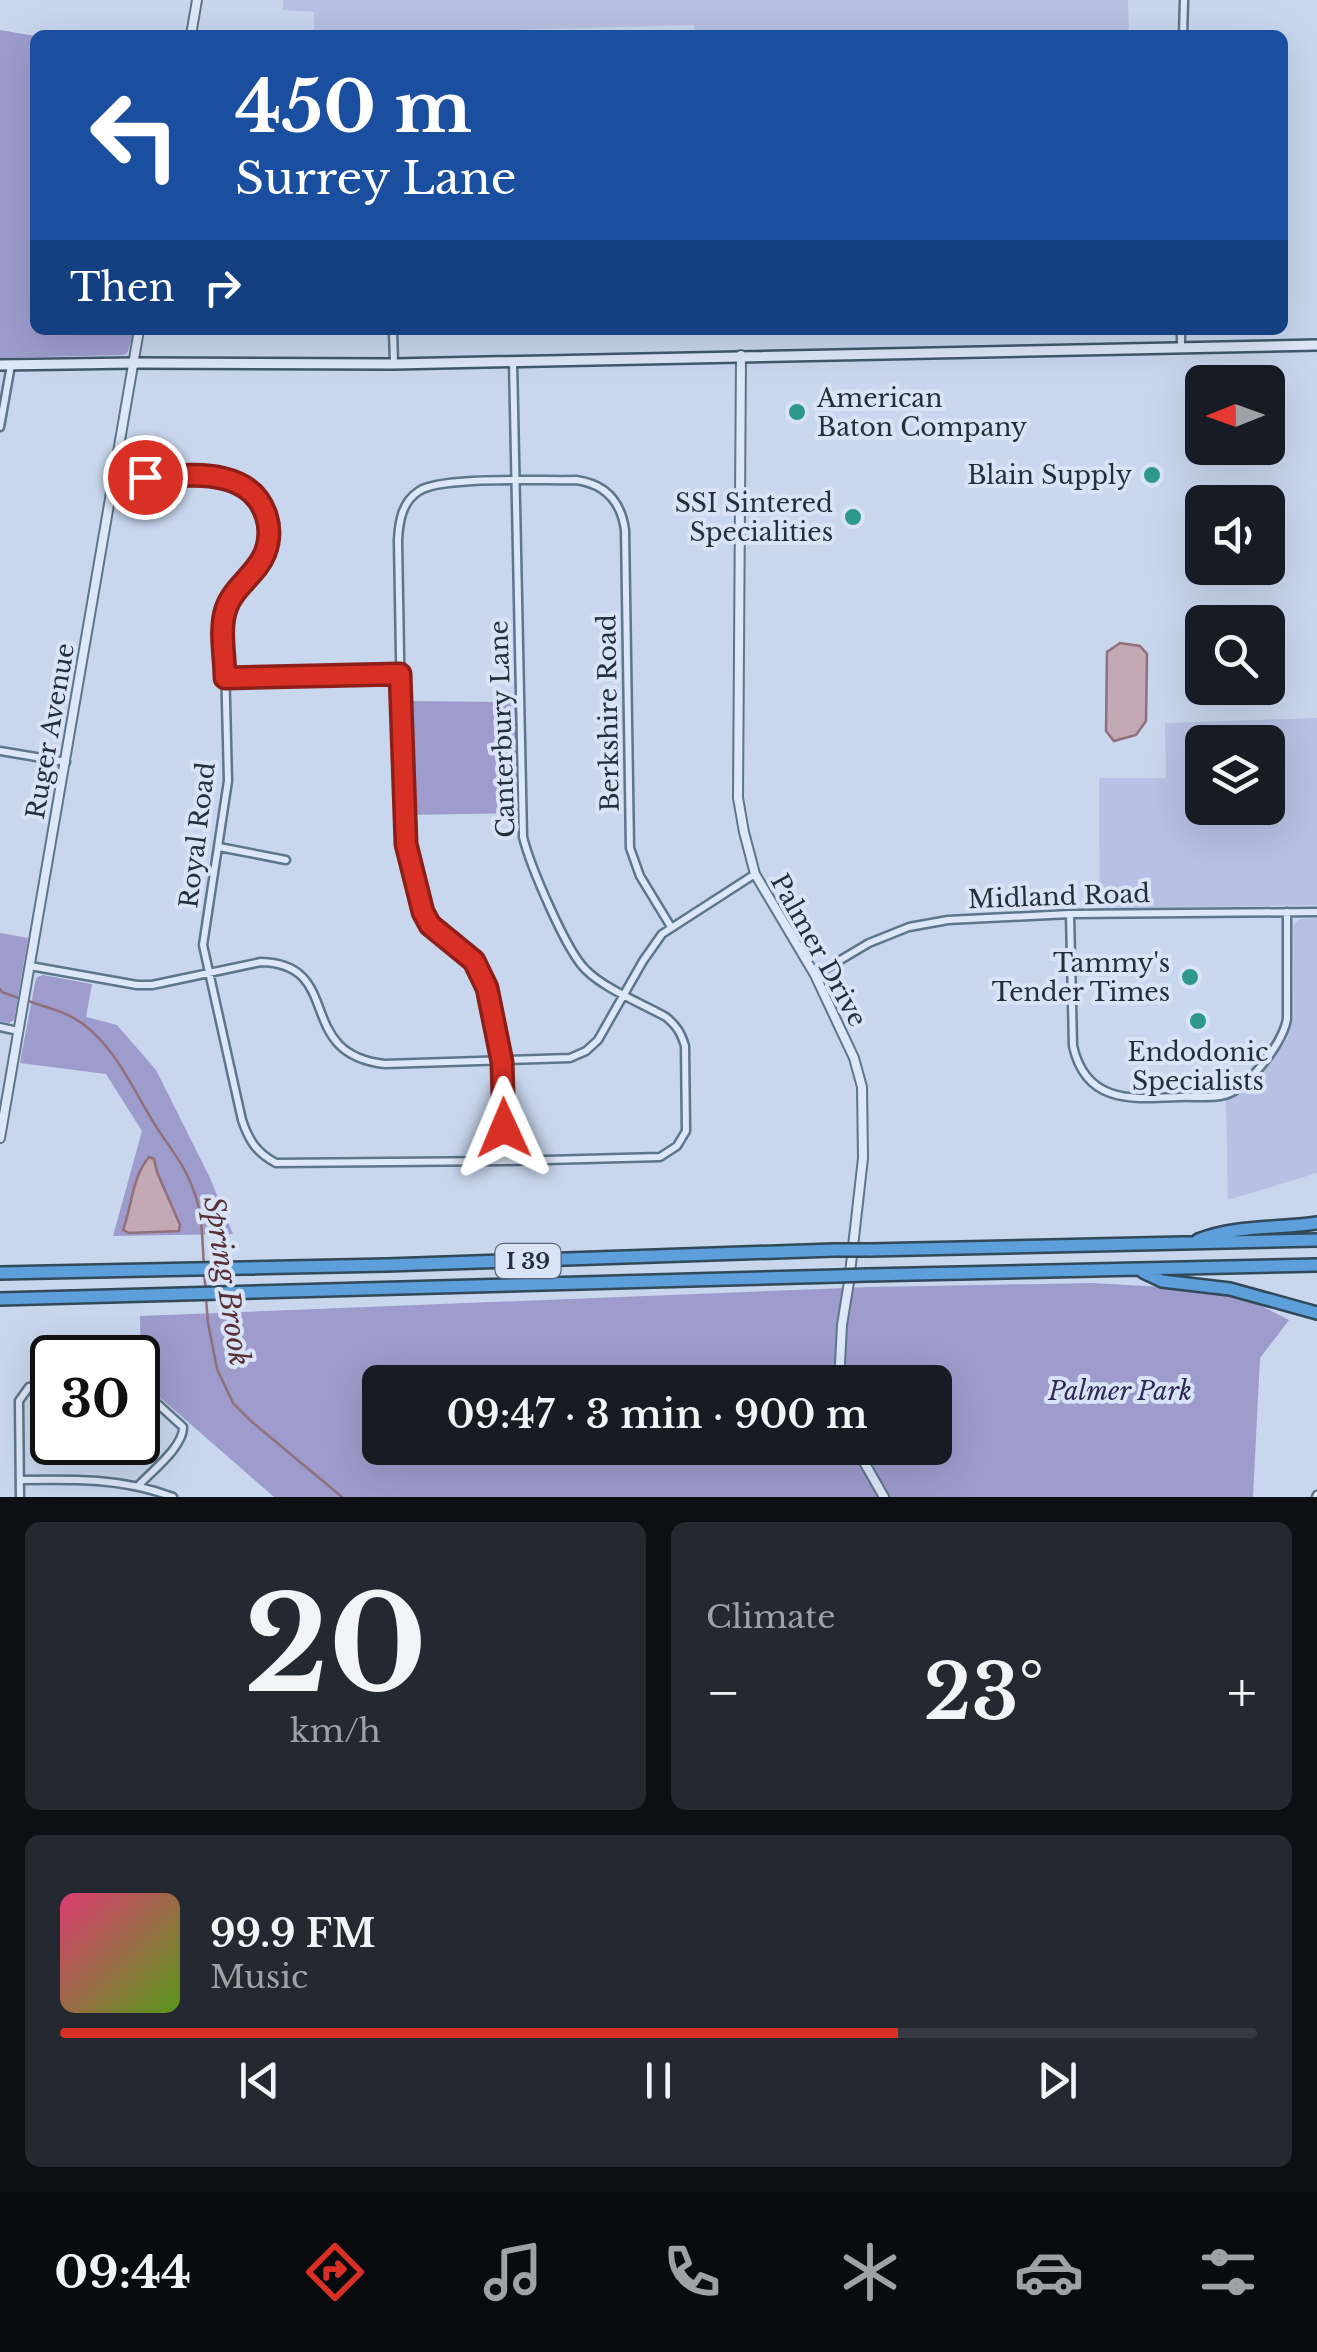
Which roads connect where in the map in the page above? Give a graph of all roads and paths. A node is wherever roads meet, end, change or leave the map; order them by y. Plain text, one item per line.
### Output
1 (197, 0) edge
2 (1184, 0) edge
3 (191, 30) edge
4 (1183, 30) edge
5 (139, 335) edge
6 (393, 335) edge
7 (1181, 335) edge
8 (1317, 344) edge
9 (1180, 346) junction
10 (741, 356) junction
11 (513, 361) junction
12 (134, 362) junction
13 (394, 364) junction
14 (5, 365) edge
15 (0, 427) edge
16 (114, 478) junction
17 (515, 481) junction
18 (400, 674) junction
19 (225, 678) junction
20 (0, 751) edge
21 (66, 762) junction
22 (218, 848) junction
23 (286, 860) dead end
24 (755, 874) junction
25 (1287, 912) junction
26 (1317, 912) edge
27 (1070, 914) junction
28 (671, 926) junction
29 (30, 966) junction
30 (208, 973) junction
31 (815, 975) junction
32 (624, 994) junction
33 (0, 1027) edge
34 (20, 1032) junction
35 (502, 1062) junction
36 (0, 1138) edge
37 (504, 1161) junction
38 (1317, 1223) edge
39 (1317, 1240) edge
40 (1190, 1244) junction
41 (1317, 1266) edge
42 (1140, 1270) junction
43 (0, 1273) edge
44 (0, 1298) edge
45 (1317, 1313) edge
46 (840, 1365) edge
47 (30, 1387) edge
48 (160, 1406) edge
49 (160, 1463) edge
50 (158, 1465) edge
51 (866, 1465) edge
52 (20, 1480) junction
53 (138, 1486) junction
54 (20, 1497) edge
55 (173, 1497) edge
56 (884, 1497) edge

1 - 3 street
2 - 4 street
5 - 12 street, Ruger Avenue
6 - 13 street
7 - 9 street
8 - 9 main road
9 - 10 main road
10 - 11 main road
10 - 24 street, Palmer Drive
11 - 13 main road
11 - 17 street, Canterbury Lane
12 - 13 main road
12 - 14 main road
12 - 16 street, Ruger Avenue
14 - 15 street
16 - 19 street, Royal Road
16 - 21 street, Ruger Avenue
17 - 18 street
17 - 28 street, Berkshire Road
17 - 32 street, Canterbury Lane
18 - 19 street
18 - 35 street
19 - 22 street, Royal Road
20 - 21 street
21 - 29 street, Ruger Avenue
22 - 23 street
22 - 30 street, Royal Road
24 - 28 street
24 - 31 street, Palmer Drive
25 - 26 street, Midland Road
25 - 27 street, Midland Road
25 - 27 street
27 - 31 street, Midland Road
28 - 32 street
29 - 30 street
29 - 34 street, Ruger Avenue
30 - 35 street
30 - 37 street, Royal Road
31 - 46 street, Palmer Drive
32 - 35 street
32 - 37 street, Canterbury Lane
33 - 34 street
34 - 36 street, Ruger Avenue
35 - 37 street
38 - 40 highway
39 - 40 highway, I 39
40 - 43 highway, I 39, bridge
41 - 42 highway, I 39
42 - 44 highway, I 39, bridge
42 - 45 highway
47 - 52 street
48 - 49 street
50 - 53 street
51 - 56 street
52 - 53 street
52 - 54 street
53 - 55 street

